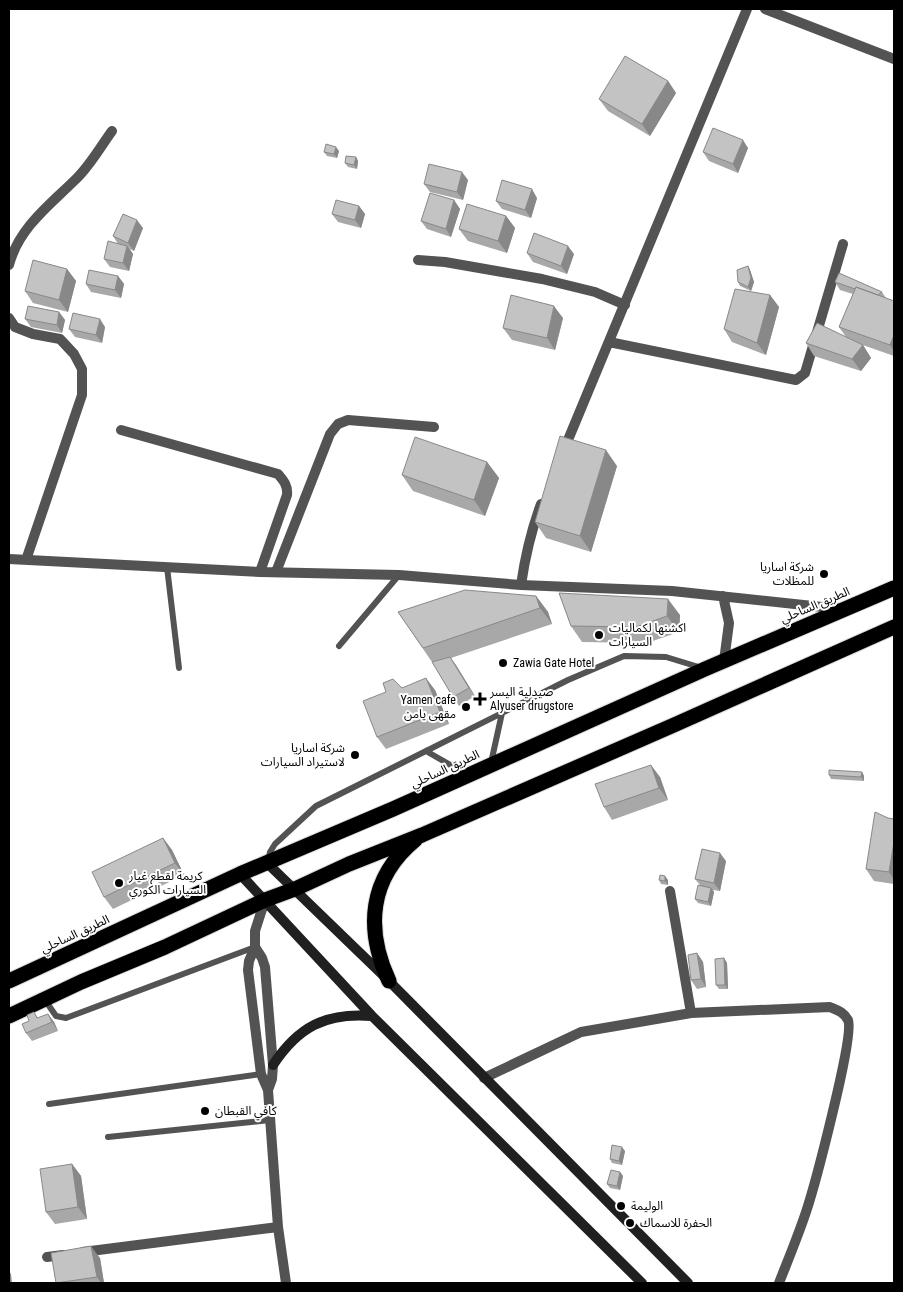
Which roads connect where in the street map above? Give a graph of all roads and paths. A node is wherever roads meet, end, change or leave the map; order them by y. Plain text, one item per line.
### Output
1 (747, 9) edge
2 (765, 9) edge
3 (894, 59) edge
4 (112, 131) dead end
5 (843, 244) dead end
6 (418, 260) dead end
7 (9, 265) edge
8 (625, 305) junction
9 (9, 318) edge
10 (609, 342) junction
11 (434, 426) dead end
12 (121, 430) dead end
13 (559, 461) edge
14 (544, 498) edge
15 (9, 559) edge
16 (26, 560) junction
17 (167, 567) junction
18 (260, 572) junction
19 (276, 572) junction
20 (399, 575) junction
21 (521, 585) junction
22 (894, 588) edge
23 (723, 596) junction
24 (842, 609) junction
25 (894, 627) edge
26 (339, 646) dead end
27 (724, 661) junction
28 (179, 668) dead end
29 (705, 669) junction
30 (502, 713) junction
31 (426, 751) junction
32 (491, 765) junction
33 (469, 776) junction
34 (422, 835) junction
35 (268, 863) junction
36 (240, 874) junction
37 (295, 889) junction
38 (670, 891) dead end
39 (264, 900) junction
40 (254, 948) junction
41 (389, 980) junction
42 (9, 981) edge
43 (44, 999) junction
44 (691, 1014) junction
45 (9, 1016) edge
46 (372, 1016) junction
47 (273, 1065) junction
48 (261, 1074) junction
49 (484, 1078) junction
50 (268, 1090) junction
51 (49, 1104) dead end
52 (270, 1120) junction
53 (108, 1137) dead end
54 (278, 1227) junction
55 (47, 1257) dead end
56 (286, 1283) edge
57 (642, 1283) edge
58 (688, 1283) edge
59 (779, 1283) edge

1 - 8 street
2 - 3 street
4 - 7 street
5 - 10 street
6 - 8 street
8 - 10 street
9 - 16 street
10 - 13 street
11 - 19 street
12 - 18 street
14 - 21 street
15 - 16 street
16 - 17 street
17 - 18 street
17 - 28 lane
18 - 19 street
19 - 20 street
20 - 21 street
20 - 26 lane
21 - 23 street
22 - 24 highway, الطريق الساحلي
23 - 24 street
23 - 27 street
24 - 27 highway, الطريق الساحلي
25 - 34 highway
27 - 29 highway, الطريق الساحلي
29 - 30 lane
29 - 32 highway, الطريق الساحلي
30 - 31 lane
30 - 32 lane
31 - 33 lane
31 - 35 lane
32 - 33 highway, الطريق الساحلي
33 - 35 highway, الطريق الساحلي
34 - 37 highway
34 - 41 highway
35 - 36 highway, الطريق الساحلي
35 - 37 main road
36 - 39 main road
36 - 42 highway, الطريق الساحلي
37 - 39 highway
37 - 41 main road
38 - 44 street
39 - 40 street
39 - 43 highway
39 - 46 main road
40 - 43 lane
40 - 47 street
40 - 48 street
41 - 49 main road
43 - 45 highway
44 - 49 street
44 - 59 street
46 - 47 main road
46 - 57 main road
47 - 50 street
48 - 50 street
48 - 51 lane
49 - 58 main road
50 - 52 street
52 - 53 lane
52 - 54 street
54 - 55 street
54 - 56 street

